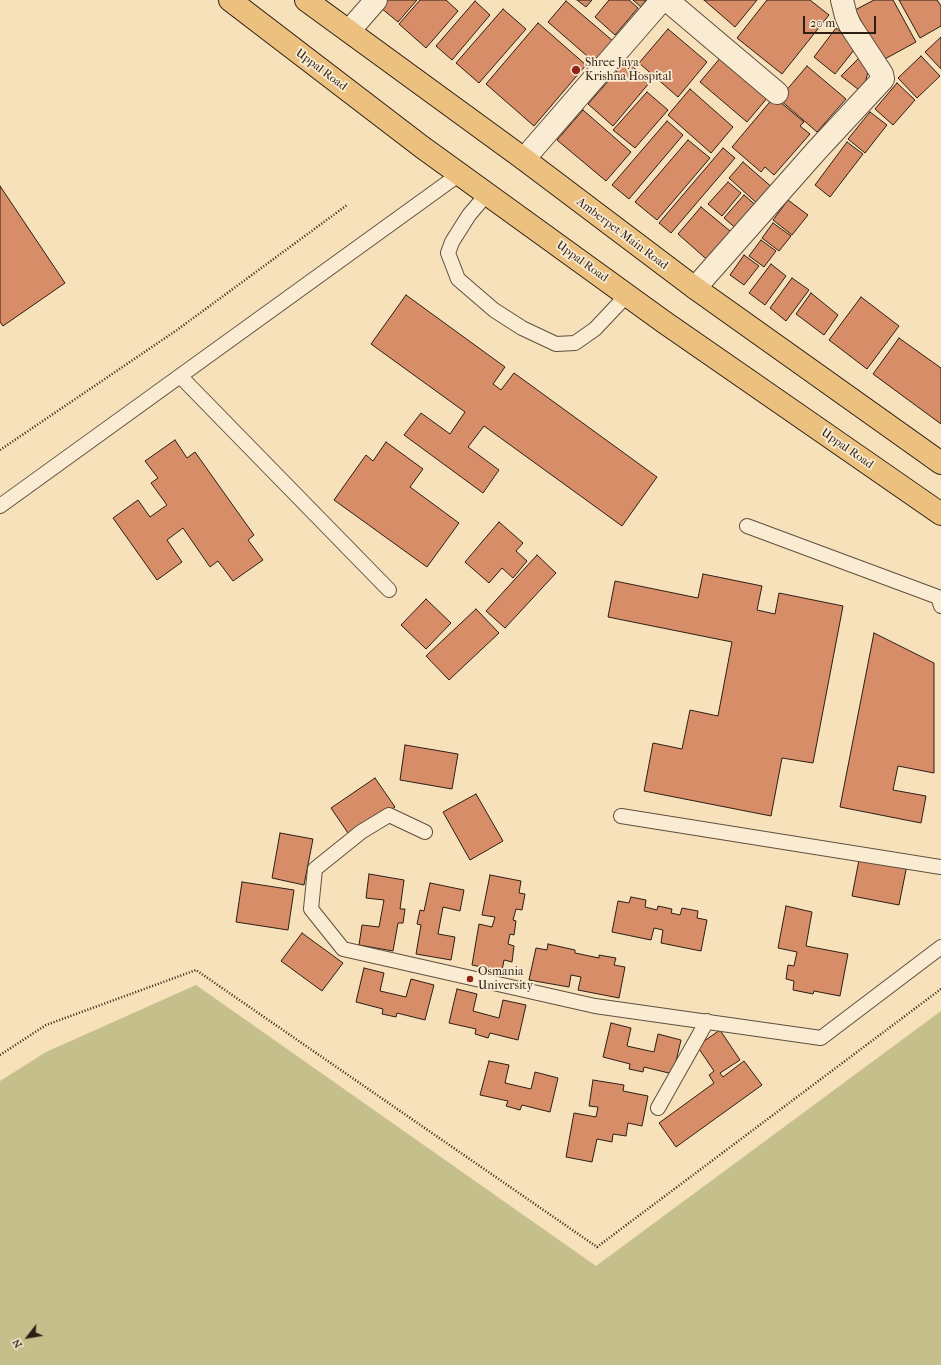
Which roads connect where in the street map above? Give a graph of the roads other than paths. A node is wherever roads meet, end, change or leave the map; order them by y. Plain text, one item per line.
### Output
1 (230, 0) edge
2 (306, 0) edge
3 (376, 0) edge
4 (662, 0) edge
5 (667, 0) edge
6 (842, 0) edge
7 (349, 32) junction
8 (777, 93) dead end
9 (524, 159) junction
10 (461, 173) junction
11 (487, 194) junction
12 (695, 288) junction
13 (627, 295) junction
14 (180, 376) junction
15 (941, 463) edge
16 (0, 506) edge
17 (941, 514) edge
18 (747, 526) dead end
19 (389, 590) dead end
20 (941, 606) edge
21 (621, 816) dead end
22 (425, 832) dead end
23 (941, 867) edge
24 (941, 947) edge
25 (707, 1021) junction
26 (658, 1108) dead end

1 - 10 highway, Uppal Road
2 - 7 highway, Amberpet Main Road
3 - 7 street
4 - 9 street
5 - 8 street
6 - 12 street
7 - 9 highway, Amberpet Main Road
9 - 12 highway, Amberpet Main Road
10 - 11 highway, Uppal Road
10 - 14 lane
11 - 13 highway, Uppal Road
11 - 13 lane
12 - 15 highway, Amberpet Main Road
13 - 17 highway, Uppal Road
14 - 16 lane
14 - 19 lane
18 - 20 lane
21 - 23 lane
22 - 25 lane
24 - 25 lane
25 - 26 lane

